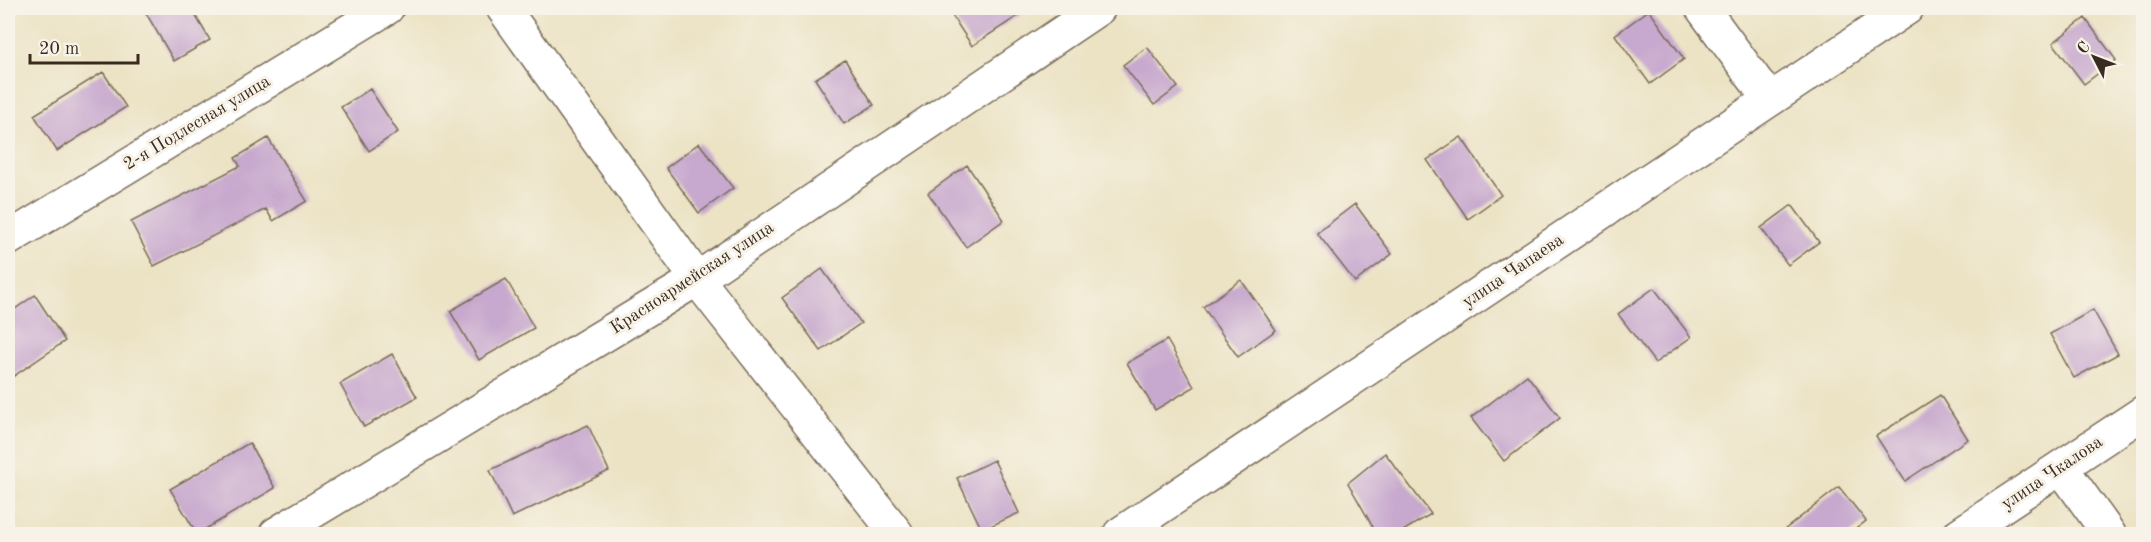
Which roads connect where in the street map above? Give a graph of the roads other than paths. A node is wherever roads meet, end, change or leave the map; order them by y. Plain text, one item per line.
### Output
1 (387, 8) edge
2 (503, 8) edge
3 (1099, 8) edge
4 (1702, 8) edge
5 (1906, 8) edge
6 (1769, 99) junction
7 (8, 239) edge
8 (697, 279) junction
9 (2144, 412) edge
10 (2061, 467) junction
11 (276, 534) edge
12 (897, 534) edge
13 (1120, 534) edge
14 (1960, 534) edge
15 (2109, 534) edge

1 - 7 street, 2-я Подлесная улица
2 - 8 street
3 - 8 street, Красноармейская улица
4 - 6 street
5 - 6 street, улица Чапаева
6 - 13 street, улица Чапаева
8 - 11 street, Красноармейская улица
8 - 12 street
9 - 10 street, улица Чкалова
10 - 14 street, улица Чкалова
10 - 15 street

